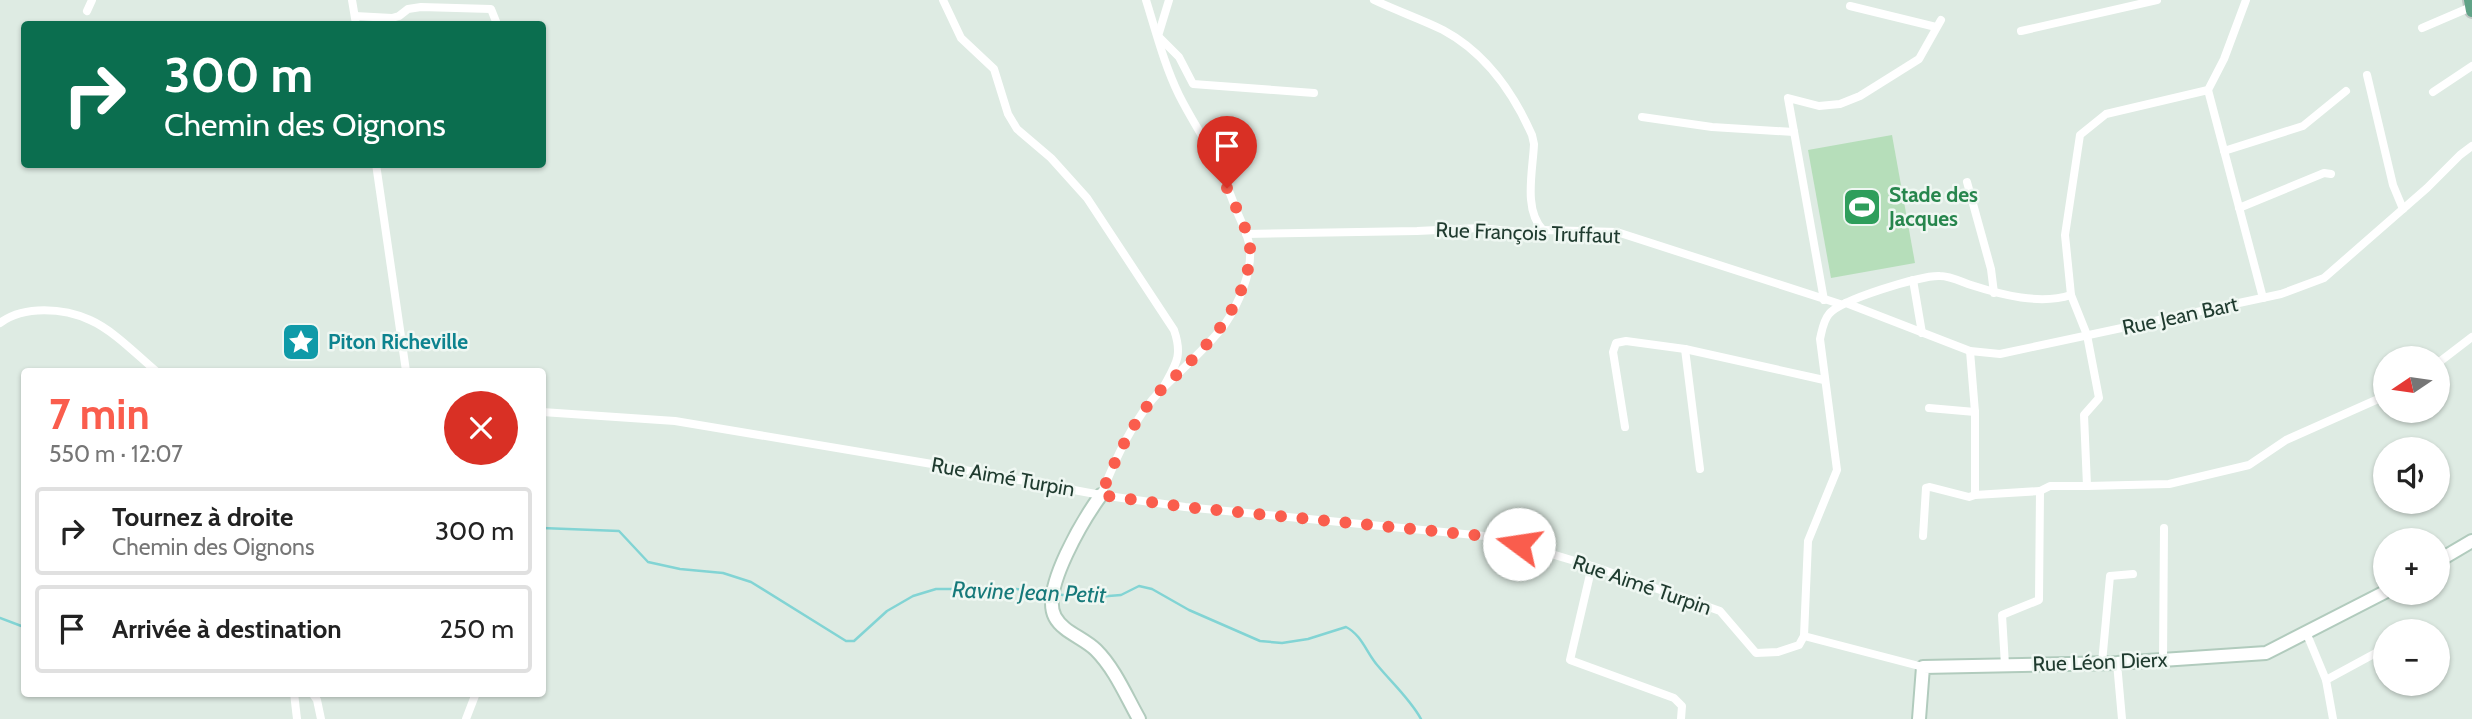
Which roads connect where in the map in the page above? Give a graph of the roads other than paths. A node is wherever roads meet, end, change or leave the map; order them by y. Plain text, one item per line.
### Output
1 (92, 0) edge
2 (352, 0) edge
3 (943, 0) edge
4 (1146, 0) edge
5 (1168, 0) edge
6 (1374, 0) edge
7 (2157, 0) edge
8 (2246, 0) edge
9 (1850, 6) dead end
10 (2471, 6) edge
11 (87, 12) dead end
12 (355, 20) edge
13 (496, 21) edge
14 (2422, 28) dead end
15 (2021, 31) dead end
16 (1158, 36) junction
17 (2472, 66) edge
18 (2367, 75) dead end
19 (2208, 90) junction
20 (2346, 91) dead end
21 (2433, 92) dead end
22 (1314, 93) dead end
23 (1642, 117) dead end
24 (1794, 132) junction
25 (2472, 146) edge
26 (2224, 151) junction
27 (377, 168) edge
28 (2331, 174) dead end
29 (1968, 182) dead end
30 (2239, 208) junction
31 (2403, 209) junction
32 (1543, 230) junction
33 (1247, 234) junction
34 (1913, 280) junction
35 (1994, 293) junction
36 (2071, 295) junction
37 (2263, 298) junction
38 (1824, 300) junction
39 (1843, 304) junction
40 (0, 323) edge
41 (1923, 332) junction
42 (2087, 335) junction
43 (2472, 337) edge
44 (1685, 349) junction
45 (1970, 351) junction
46 (2450, 354) edge
47 (152, 368) edge
48 (406, 368) edge
49 (1824, 380) junction
50 (1162, 389) junction
51 (2373, 401) edge
52 (1930, 408) dead end
53 (546, 412) edge
54 (1975, 412) junction
55 (1625, 427) dead end
56 (1700, 469) dead end
57 (2087, 486) junction
58 (2040, 491) junction
59 (1101, 495) junction
60 (1975, 495) junction
61 (2164, 528) dead end
62 (1923, 536) dead end
63 (2472, 541) edge
64 (2450, 554) edge
65 (1592, 566) junction
66 (2133, 573) dead end
67 (2373, 598) edge
68 (2306, 632) junction
69 (1804, 636) junction
70 (2373, 655) edge
71 (2163, 660) junction
72 (2102, 663) junction
73 (2117, 663) junction
74 (2005, 665) junction
75 (1923, 667) junction
76 (2326, 680) junction
77 (294, 697) edge
78 (315, 697) edge
79 (474, 697) edge
80 (297, 719) edge
81 (321, 719) edge
82 (466, 719) edge
83 (1139, 719) edge
84 (1681, 719) edge
85 (1919, 719) edge
86 (2122, 719) edge
87 (2333, 719) edge

1 - 11 street
2 - 12 street
3 - 50 street
4 - 16 street
5 - 16 street
6 - 32 street
7 - 15 street
8 - 19 street
9 - 24 street
10 - 14 street
12 - 13 street
16 - 22 street
16 - 33 street
17 - 21 street
18 - 31 street
19 - 26 street
19 - 36 street
20 - 26 street
23 - 24 street
24 - 38 street
25 - 31 street, Rue Jean Bart
26 - 30 street
27 - 48 street
28 - 30 street
29 - 35 street
30 - 37 street
31 - 37 street, Rue Jean Bart
32 - 33 street, Rue François Truffaut
32 - 38 street, Rue François Truffaut
33 - 50 street
34 - 35 street
34 - 39 street
34 - 41 street
35 - 36 street
36 - 42 street
37 - 42 street, Rue Jean Bart
38 - 39 street, Rue François Truffaut
39 - 41 street, Rue Jean Bart
39 - 49 street
40 - 47 street
41 - 45 street, Rue Jean Bart
42 - 45 street, Rue Jean Bart
42 - 57 street
43 - 46 street
44 - 49 street
44 - 55 street
44 - 56 street
45 - 54 street
49 - 69 street
50 - 59 street
51 - 57 street
52 - 54 street
53 - 59 street, Rue Aimé Turpin
54 - 60 street
57 - 58 street
58 - 60 street
58 - 74 street
59 - 65 street, Rue Aimé Turpin
59 - 83 street
60 - 62 street
61 - 71 street
63 - 64 street
65 - 69 street, Rue Aimé Turpin
65 - 84 street
66 - 72 street
67 - 68 street, Rue Léon Dierx
68 - 71 street, Rue Léon Dierx
68 - 76 street
69 - 75 street, Rue Léon Dierx
70 - 76 street
71 - 73 street, Rue Léon Dierx
72 - 73 street, Rue Léon Dierx
72 - 74 street, Rue Léon Dierx
73 - 86 street
74 - 75 street, Rue Léon Dierx
75 - 85 street
76 - 87 street
77 - 80 street
78 - 81 street
79 - 82 street

